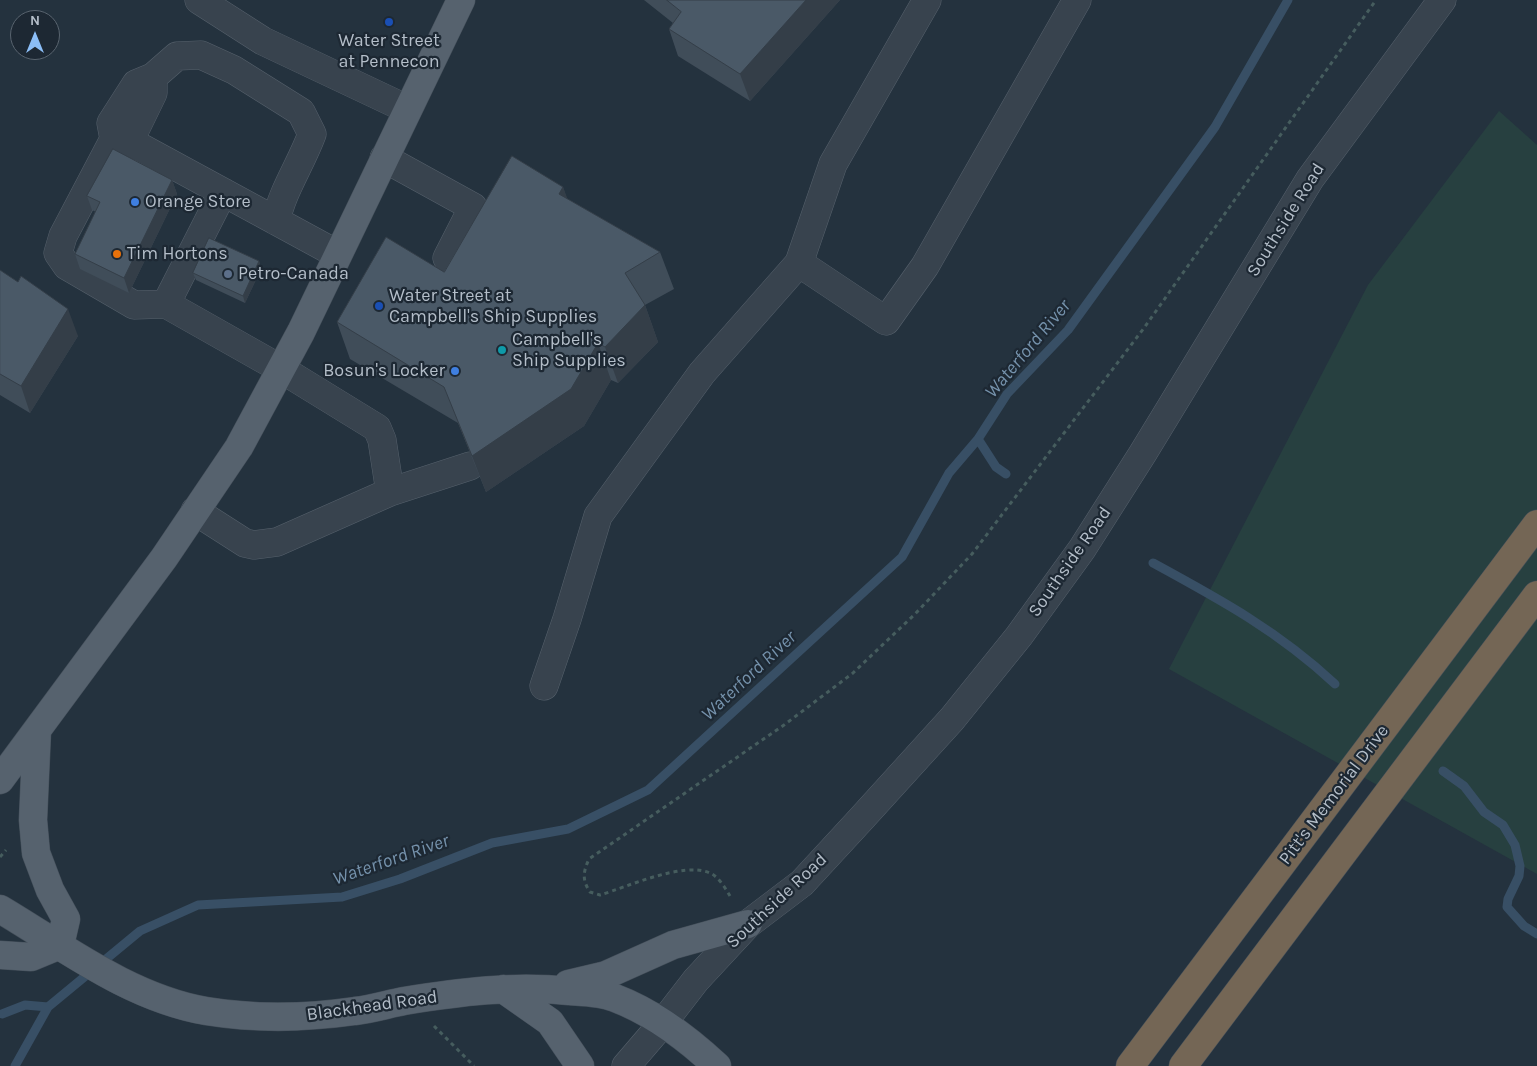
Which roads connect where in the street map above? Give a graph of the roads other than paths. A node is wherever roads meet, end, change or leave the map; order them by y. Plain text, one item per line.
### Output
1 (199, 0) edge
2 (461, 0) edge
3 (927, 0) edge
4 (1077, 0) edge
5 (1442, 0) edge
6 (407, 109) junction
7 (114, 139) junction
8 (384, 158) junction
9 (223, 192) junction
10 (276, 221) junction
11 (337, 254) junction
12 (447, 258) dead end
13 (799, 263) junction
14 (166, 304) junction
15 (281, 369) junction
16 (470, 466) edge
17 (390, 492) junction
18 (195, 511) junction
19 (1537, 524) edge
20 (1537, 595) edge
21 (544, 686) dead end
22 (37, 730) junction
23 (0, 780) edge
24 (0, 909) edge
25 (748, 924) junction
26 (60, 945) junction
27 (0, 955) edge
28 (503, 989) junction
29 (550, 989) junction
30 (662, 1024) junction
31 (580, 1066) edge
32 (626, 1066) edge
33 (717, 1066) edge
34 (1130, 1066) edge
35 (1183, 1066) edge

1 - 6 street
2 - 6 main road
3 - 13 street
4 - 13 street
5 - 25 street, Southside Road
6 - 8 main road
7 - 9 street
7 - 10 street
7 - 14 street
8 - 11 main road
8 - 12 street
9 - 10 street
9 - 14 street
10 - 11 street
11 - 15 main road
13 - 21 street
14 - 15 street
15 - 17 street
15 - 18 main road
16 - 17 street
17 - 18 street
18 - 22 main road
19 - 34 highway, Pitt's Memorial Drive
20 - 35 highway
22 - 23 main road
22 - 26 main road
24 - 26 main road, Blackhead Road
25 - 29 main road
25 - 30 street, Southside Road
26 - 27 main road
26 - 28 main road, Blackhead Road
28 - 29 main road, Blackhead Road
28 - 31 main road
29 - 30 main road, Blackhead Road
30 - 32 street, Southside Road
30 - 33 main road, Blackhead Road

